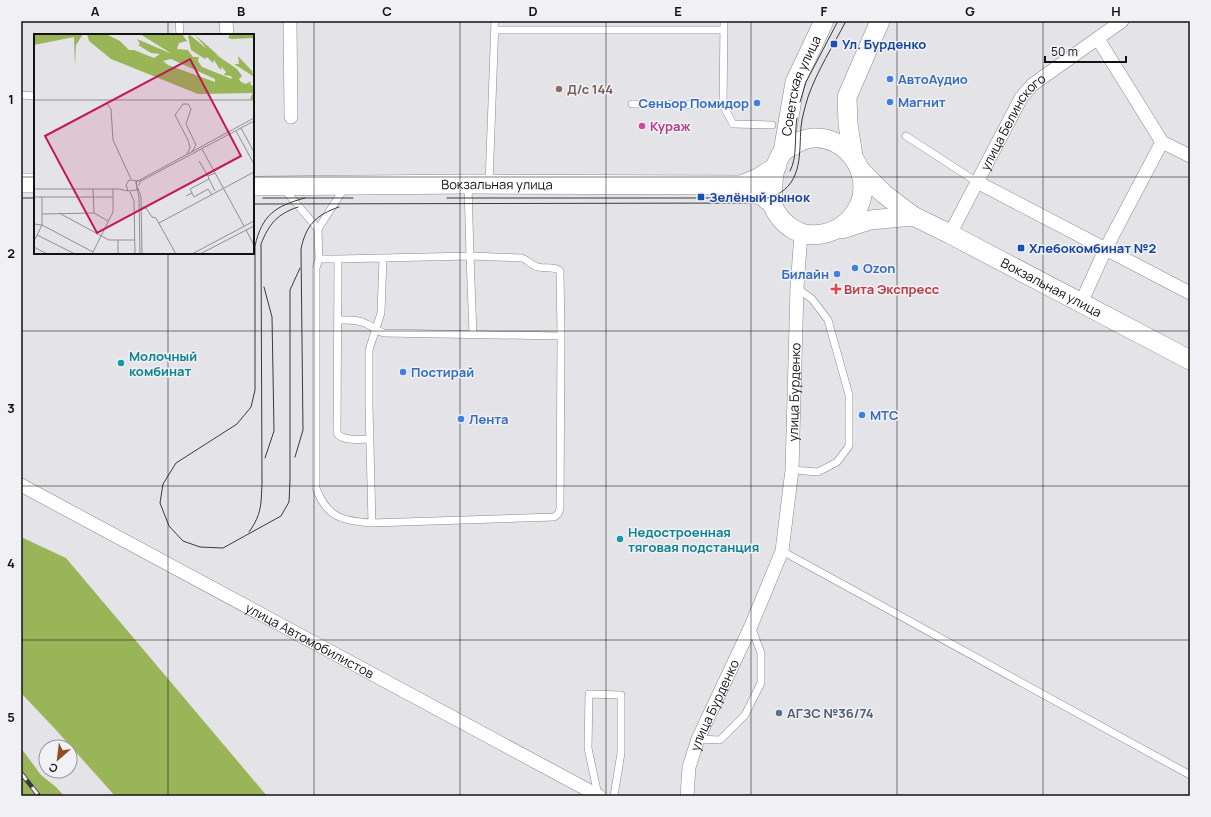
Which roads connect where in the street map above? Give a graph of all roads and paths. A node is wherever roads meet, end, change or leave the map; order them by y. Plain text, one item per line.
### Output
1 (179, 21) edge
2 (226, 21) edge
3 (290, 21) edge
4 (495, 21) edge
5 (540, 21) edge
6 (673, 21) edge
7 (724, 21) edge
8 (824, 21) edge
9 (880, 21) edge
10 (1122, 21) edge
11 (539, 29) junction
12 (495, 30) junction
13 (673, 30) junction
14 (723, 30) junction
15 (180, 34) edge
16 (226, 34) edge
17 (1098, 39) junction
18 (21, 95) edge
19 (34, 96) edge
20 (632, 104) dead end
21 (723, 105) junction
22 (291, 117) dead end
23 (772, 125) dead end
24 (906, 136) dead end
25 (1162, 142) junction
26 (1190, 156) edge
27 (780, 159) junction
28 (857, 163) junction
29 (977, 182) junction
30 (21, 183) edge
31 (34, 183) edge
32 (468, 184) junction
33 (489, 184) junction
34 (347, 185) junction
35 (741, 185) junction
36 (254, 186) edge
37 (281, 186) junction
38 (773, 205) junction
39 (913, 216) junction
40 (318, 229) junction
41 (831, 232) junction
42 (801, 233) junction
43 (950, 234) junction
44 (1106, 248) junction
45 (470, 256) junction
46 (383, 258) junction
47 (319, 259) junction
48 (338, 259) junction
49 (797, 288) junction
50 (1190, 293) edge
51 (1081, 303) junction
52 (338, 320) junction
53 (375, 330) junction
54 (473, 334) junction
55 (561, 336) junction
56 (1190, 360) edge
57 (370, 439) junction
58 (792, 470) junction
59 (21, 485) edge
60 (372, 523) junction
61 (782, 551) junction
62 (751, 626) junction
63 (698, 739) junction
64 (1190, 775) edge
65 (598, 796) edge
66 (614, 796) edge
67 (687, 796) edge

1 - 15 lane
2 - 16 street
3 - 22 street
4 - 12 lane
5 - 11 lane
6 - 13 lane
7 - 14 lane
8 - 27 main road, Советская улица
9 - 28 main road
10 - 17 street, улица Белинского
11 - 12 lane
11 - 13 lane
12 - 33 lane
13 - 14 lane
14 - 21 lane
17 - 25 street
17 - 29 street, улица Белинского
18 - 19 lane
20 - 21 lane
21 - 23 lane
24 - 29 lane
25 - 26 street
25 - 44 street
27 - 28 main road, Советская улица
27 - 35 main road, Вокзальная улица
27 - 38 main road, Советская улица
28 - 39 main road, Вокзальная улица
28 - 41 main road
29 - 43 street, улица Белинского
29 - 44 street
30 - 31 main road
32 - 33 main road, Вокзальная улица
32 - 34 main road, Вокзальная улица
32 - 45 lane
33 - 35 main road, Вокзальная улица
34 - 37 main road, Вокзальная улица
34 - 40 lane
35 - 38 main road, Вокзальная улица
36 - 37 main road, Вокзальная улица
37 - 40 lane
38 - 42 main road
39 - 41 main road
39 - 43 main road, Вокзальная улица
40 - 47 lane
41 - 42 main road
42 - 49 street, улица Бурденко
43 - 51 main road, Вокзальная улица
44 - 50 street
44 - 51 street
45 - 46 lane
45 - 54 lane
45 - 55 lane
46 - 48 lane
46 - 53 lane
47 - 48 lane
47 - 60 lane
48 - 52 lane
49 - 58 street, улица Бурденко
49 - 58 lane
51 - 56 main road, Вокзальная улица
52 - 53 lane
52 - 57 lane
53 - 54 lane
53 - 57 lane
54 - 55 lane
55 - 60 lane
57 - 60 lane
58 - 61 street, улица Бурденко
59 - 65 street, улица Автомобилистов
61 - 62 street, улица Бурденко
61 - 64 lane
62 - 63 street, улица Бурденко
62 - 63 lane
63 - 67 street, улица Бурденко
65 - 66 lane

